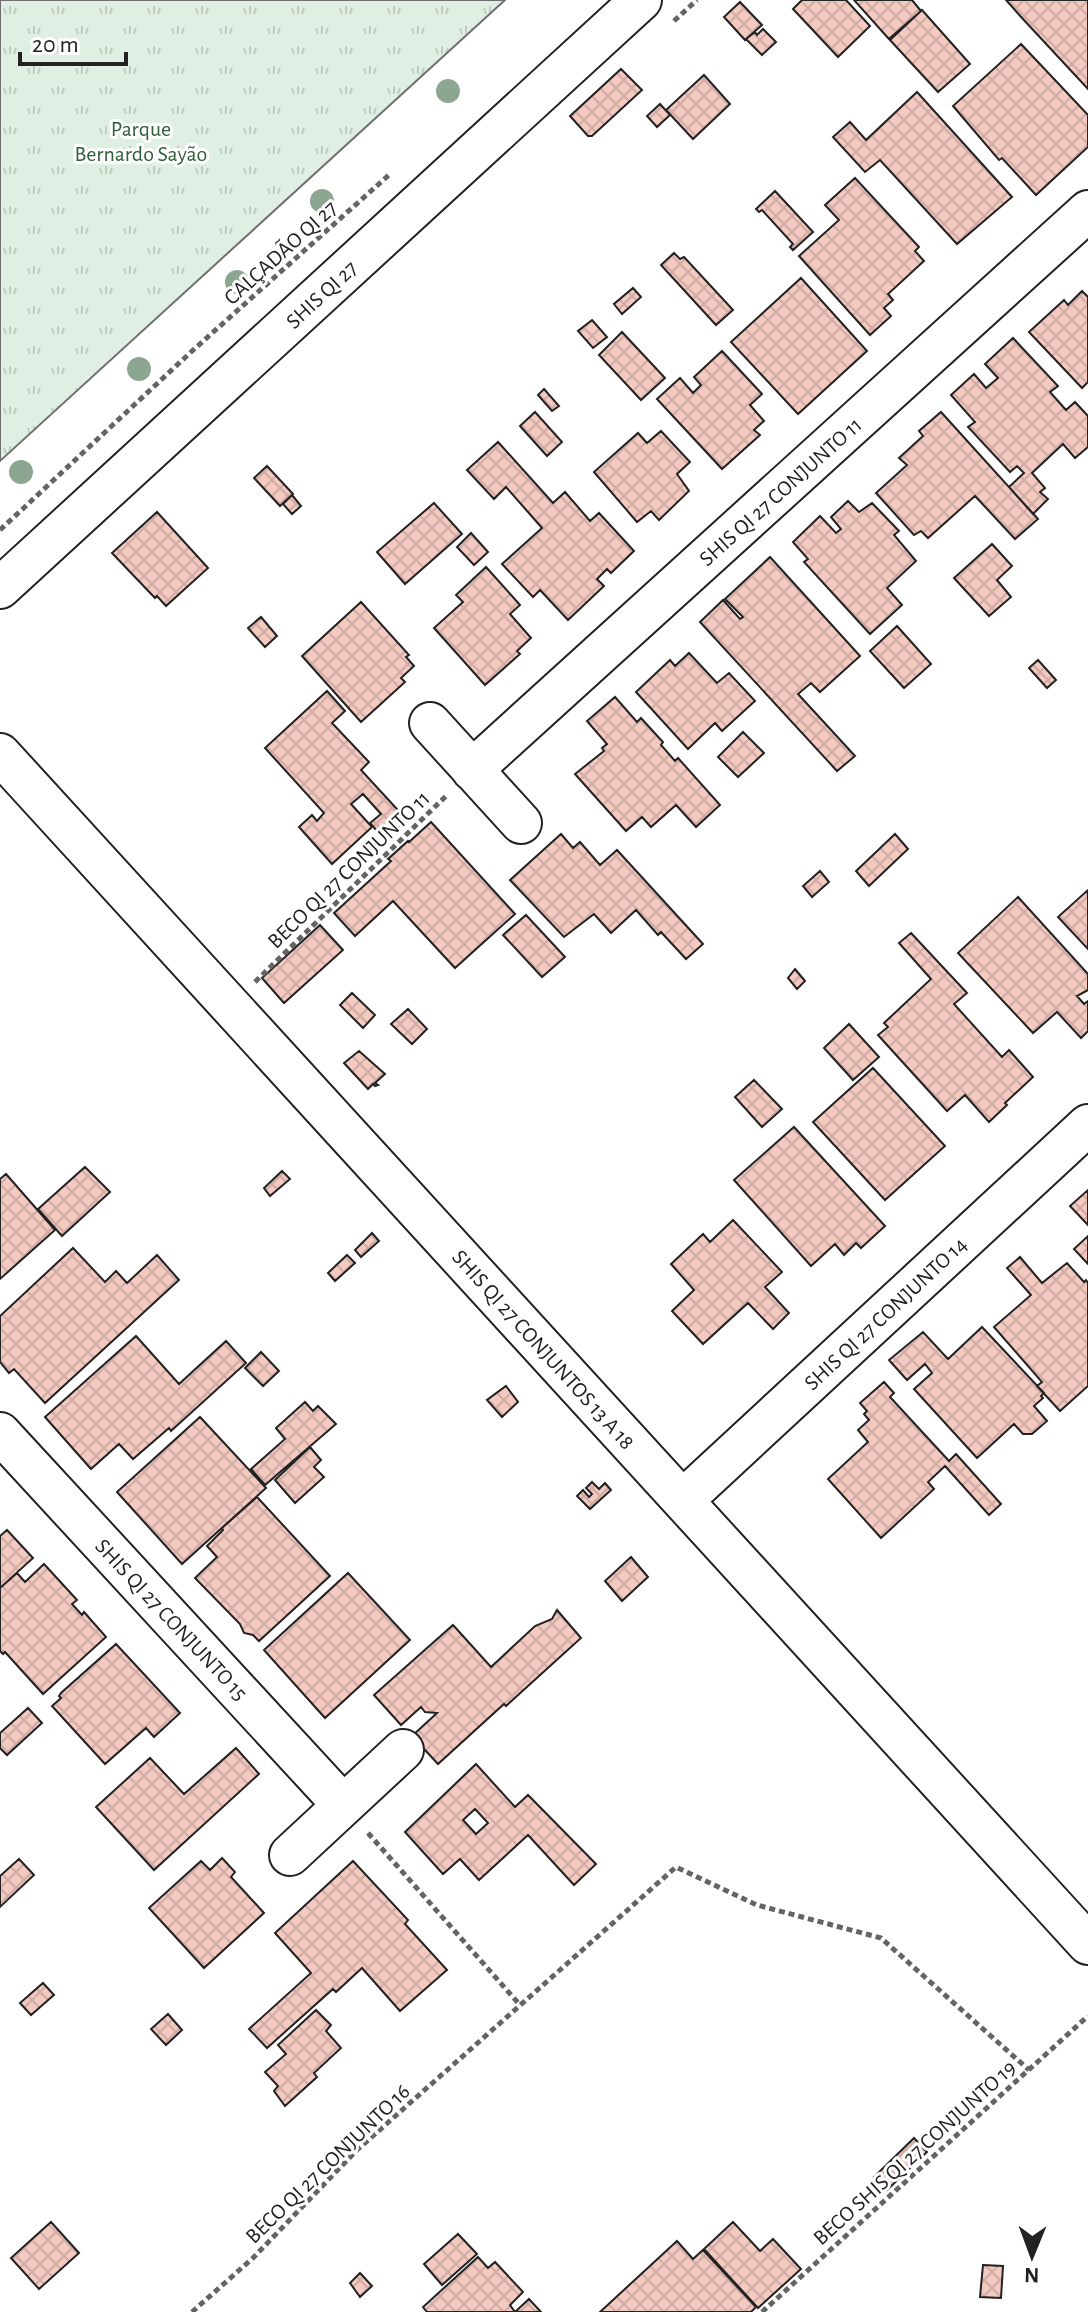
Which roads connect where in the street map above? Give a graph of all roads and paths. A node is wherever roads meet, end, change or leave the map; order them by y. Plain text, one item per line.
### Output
1 (641, 0) edge
2 (394, 171) dead end
3 (1088, 211) edge
4 (0, 530) edge
5 (0, 588) edge
6 (430, 723) dead end
7 (0, 754) edge
8 (472, 770) junction
9 (521, 823) dead end
10 (246, 991) dead end
11 (1088, 1125) edge
12 (0, 1433) edge
13 (683, 1500) junction
14 (403, 1750) dead end
15 (343, 1805) junction
16 (290, 1855) dead end
17 (1088, 1944) edge
18 (520, 2005) junction
19 (1088, 2016) edge
20 (1029, 2070) junction
21 (192, 2312) edge
22 (762, 2312) edge

1 - 5 street, SHIS QI 27
2 - 4 path, CALÇADÃO QI 27
3 - 8 street, SHIS QI 27 CONJUNTO 11
6 - 8 street
7 - 13 street, SHIS QI 27 CONJUNTOS 13 A 18
8 - 9 street
8 - 10 path, BECO QI 27 CONJUNTO 11
11 - 13 street, SHIS QI 27 CONJUNTO 14
12 - 15 street, SHIS QI 27 CONJUNTO 15
13 - 17 street, SHIS QI 27 CONJUNTOS 13 A 18
14 - 15 street
15 - 16 street
15 - 18 path
18 - 20 path, BECO QI 27 CONJUNTO 16
18 - 21 path, BECO QI 27 CONJUNTO 16
19 - 20 path, BECO SHIS QI 27 CONJUNTO 19
20 - 22 path, BECO SHIS QI 27 CONJUNTO 19

